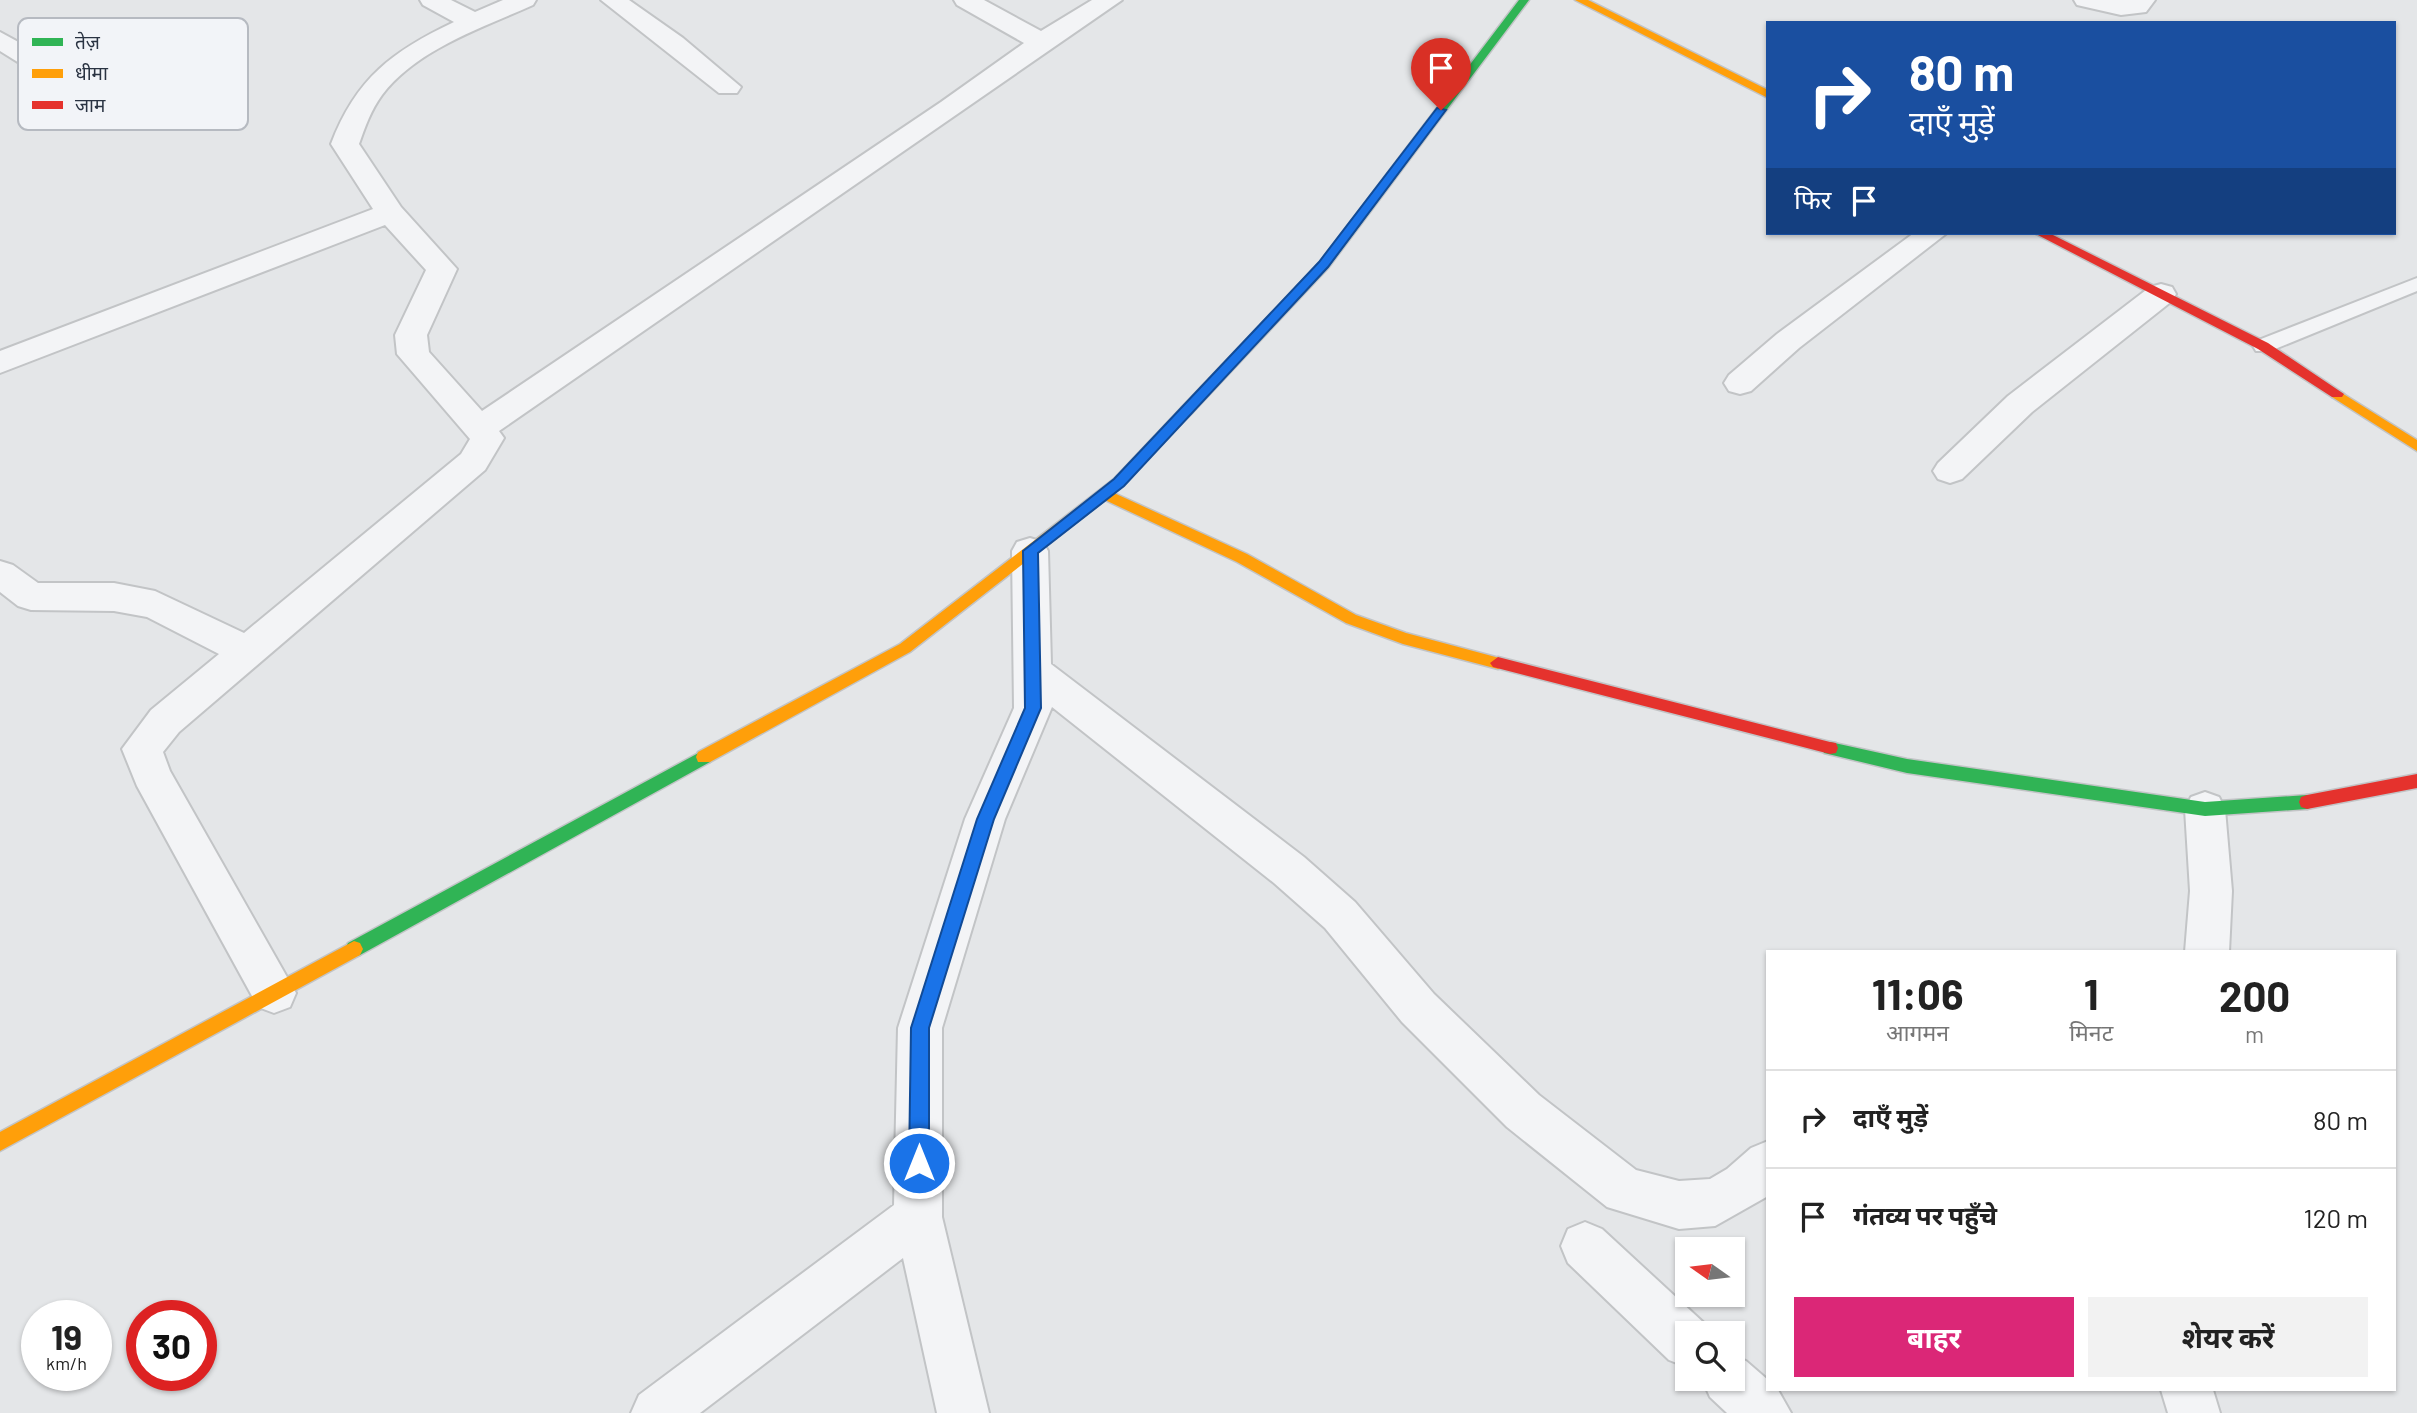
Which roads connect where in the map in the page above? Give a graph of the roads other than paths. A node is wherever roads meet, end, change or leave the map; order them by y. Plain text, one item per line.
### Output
1 (432, 0) edge
2 (524, 0) edge
3 (613, 0) edge
4 (966, 0) edge
5 (1110, 0) edge
6 (1524, 0) edge
7 (1580, 0) edge
8 (2086, 0) edge
9 (2143, 0) edge
10 (474, 22) junction
11 (0, 40) edge
12 (1041, 41) junction
13 (18, 51) edge
14 (728, 87) dead end
15 (1766, 94) edge
16 (390, 213) junction
17 (1929, 235) edge
18 (2044, 235) edge
19 (2417, 284) edge
20 (2161, 294) junction
21 (2263, 346) junction
22 (0, 363) edge
23 (1740, 383) dead end
24 (480, 429) junction
25 (2417, 446) edge
26 (1950, 471) dead end
27 (1104, 494) junction
28 (1030, 551) junction
29 (0, 574) edge
30 (249, 652) junction
31 (1032, 670) junction
32 (2417, 781) edge
33 (2204, 809) junction
34 (2207, 950) edge
35 (274, 993) junction
36 (0, 1142) edge
37 (1766, 1166) edge
38 (918, 1217) junction
39 (1585, 1246) dead end
40 (1675, 1331) edge
41 (1741, 1391) edge
42 (2187, 1391) edge
43 (657, 1413) edge
44 (963, 1413) edge
45 (1765, 1413) edge
46 (2194, 1413) edge

1 - 10 street
2 - 10 street
3 - 14 street
4 - 12 street
5 - 12 street
6 - 27 street
7 - 15 street
8 - 9 street
10 - 16 street
11 - 13 street
12 - 24 street
16 - 22 street
16 - 24 street
17 - 23 street
18 - 20 street
19 - 21 lane
20 - 21 street
20 - 26 street
21 - 25 street
24 - 30 street
27 - 28 street
27 - 33 street
28 - 31 street
28 - 35 street
29 - 30 street
30 - 35 street
31 - 37 street
31 - 38 street
32 - 33 street
33 - 34 street
35 - 36 street
38 - 43 street
38 - 44 street
39 - 40 street
41 - 45 street
42 - 46 street

